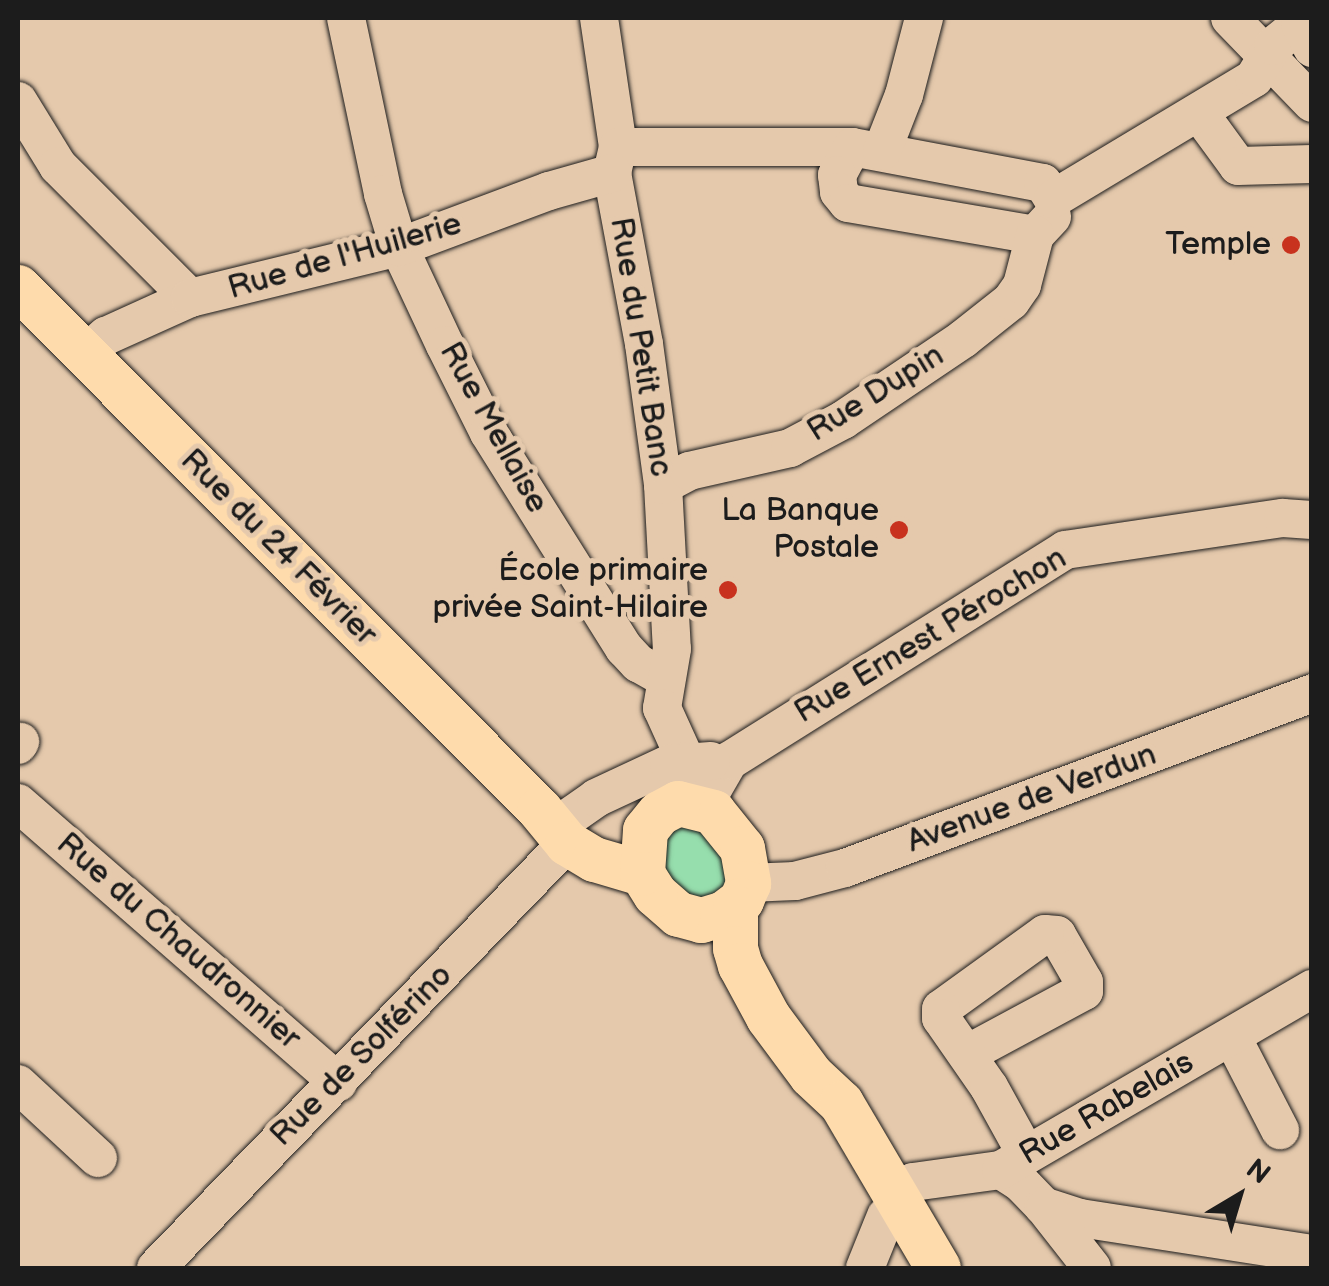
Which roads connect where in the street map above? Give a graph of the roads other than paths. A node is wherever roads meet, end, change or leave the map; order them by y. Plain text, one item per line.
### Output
1 (346, 18) edge
2 (599, 18) edge
3 (924, 18) edge
4 (1230, 18) edge
5 (1306, 33) edge
6 (1267, 56) junction
7 (18, 101) edge
8 (1312, 103) edge
9 (1200, 114) junction
10 (867, 149) junction
11 (615, 160) junction
12 (1312, 164) edge
13 (1054, 200) junction
14 (1035, 235) junction
15 (400, 247) junction
16 (18, 287) edge
17 (190, 298) junction
18 (85, 354) junction
19 (662, 485) junction
20 (1309, 522) edge
21 (665, 678) junction
22 (1312, 693) edge
23 (694, 790) junction
24 (18, 803) edge
25 (557, 824) junction
26 (643, 851) junction
27 (741, 895) junction
28 (678, 914) junction
29 (1312, 989) edge
30 (768, 1017) junction
31 (1232, 1037) junction
32 (967, 1054) dead end
33 (338, 1082) junction
34 (18, 1084) edge
35 (1280, 1130) dead end
36 (98, 1158) dead end
37 (1014, 1162) junction
38 (1043, 1206) junction
39 (892, 1209) junction
40 (1312, 1254) edge
41 (156, 1268) edge
42 (866, 1268) edge
43 (919, 1268) edge
44 (938, 1268) edge
45 (1092, 1268) edge

1 - 15 street, Rue Mellaise
2 - 11 street, Rue du Petit Banc
3 - 10 street
4 - 6 street
5 - 6 street
6 - 8 street
6 - 9 street
7 - 17 street
9 - 12 street
9 - 13 street
10 - 11 street, Rue de l'Huilerie
10 - 13 street, Rue de l'Huilerie
10 - 14 street
11 - 15 street, Rue de l'Huilerie
11 - 19 street, Rue du Petit Banc
13 - 14 street, Rue Dupin
14 - 19 street, Rue Dupin
15 - 17 street, Rue de l'Huilerie
15 - 21 street, Rue Mellaise
16 - 18 main road, Rue du 24 Février
17 - 18 street, Rue de l'Huilerie
18 - 25 main road, Rue du 24 Février
19 - 21 street, Rue du Petit Banc
20 - 23 street, Rue Ernest Pérochon
21 - 23 street
22 - 27 street, Avenue de Verdun
23 - 25 street, Rue de Solférino
23 - 26 main road
23 - 27 main road
24 - 33 street, Rue du Chaudronnier
25 - 26 main road
25 - 33 street, Rue de Solférino
26 - 28 main road
27 - 28 main road
27 - 30 main road
28 - 30 main road
29 - 31 street, Rue Rabelais
30 - 39 main road
31 - 35 street
31 - 37 street, Rue Rabelais
32 - 37 street
33 - 41 street, Rue de Solférino
34 - 36 street
37 - 38 street
37 - 39 street, Rue Rabelais
38 - 40 street
38 - 45 street
39 - 42 street
39 - 43 main road
39 - 44 main road

